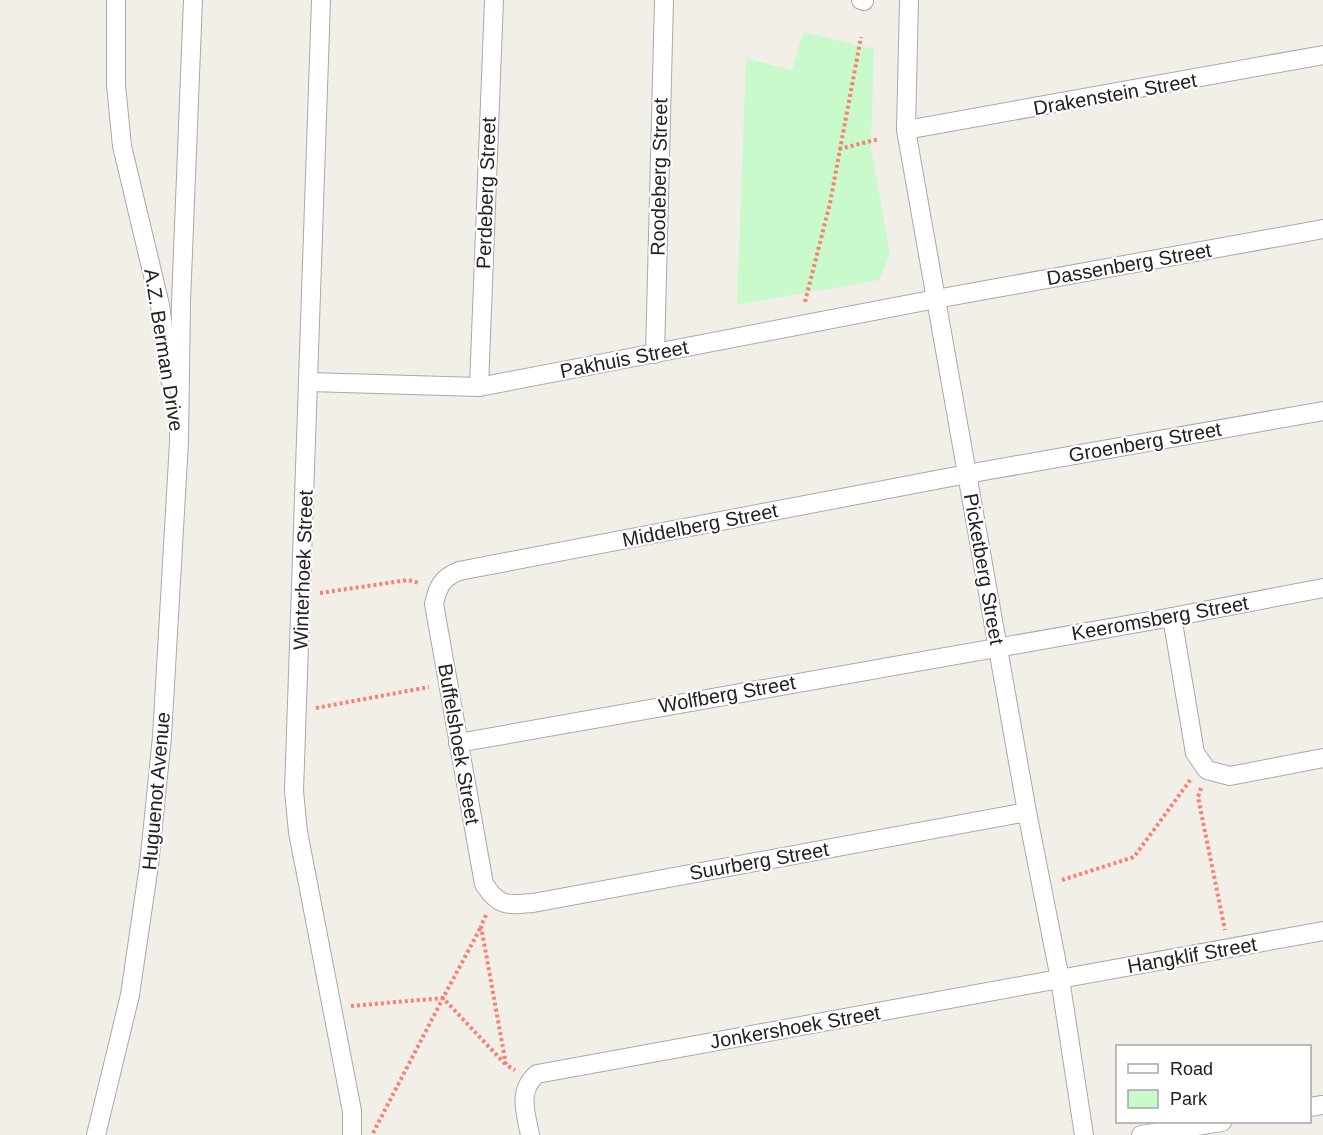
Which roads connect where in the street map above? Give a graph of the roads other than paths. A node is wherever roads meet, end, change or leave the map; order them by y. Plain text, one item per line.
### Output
1 (116, 0) edge
2 (193, 0) edge
3 (321, 0) edge
4 (494, 0) edge
5 (663, 0) edge
6 (909, 0) edge
7 (1323, 55) edge
8 (906, 130) junction
9 (1323, 229) edge
10 (936, 298) junction
11 (655, 354) junction
12 (309, 382) junction
13 (479, 387) junction
14 (1323, 411) edge
15 (179, 442) junction
16 (967, 474) junction
17 (437, 587) joint
18 (1323, 588) edge
19 (1172, 617) junction
20 (997, 646) junction
21 (458, 743) junction
22 (1323, 758) edge
23 (1026, 812) junction
24 (493, 899) joint
25 (1323, 931) edge
26 (1060, 979) junction
27 (1216, 1123) edge
28 (96, 1135) edge
29 (352, 1135) edge
30 (530, 1135) edge
31 (1084, 1135) edge
32 (1141, 1135) edge

1 - 15 street, A.Z. Berman Drive
2 - 15 street, A.Z. Berman Drive
3 - 12 street, Winterhoek Street
4 - 13 street, Perdeberg Street
5 - 11 street, Roodeberg Street
6 - 8 street, Picketberg Street
7 - 8 street, Drakenstein Street
8 - 10 street, Picketberg Street
9 - 10 street, Dassenberg Street
10 - 11 street, Pakhuis Street
10 - 16 street, Picketberg Street
11 - 13 street, Pakhuis Street
12 - 13 street, Pakhuis Street
12 - 29 street, Winterhoek Street
14 - 16 street, Groenberg Street
15 - 28 street, Huguenot Avenue
16 - 17 street, Middelberg Street
16 - 20 street, Picketberg Street
17 - 21 street, Buffelshoek Street
18 - 19 street, Keeromsberg Street
19 - 20 street, Keeromsberg Street
19 - 22 street
20 - 21 street, Wolfberg Street
20 - 23 street, Picketberg Street
21 - 24 street, Buffelshoek Street
23 - 24 street, Suurberg Street
23 - 26 street, Picketberg Street
25 - 26 street, Hangklif Street
26 - 30 street, Jonkershoek Street
26 - 31 street, Picketberg Street
27 - 32 street

